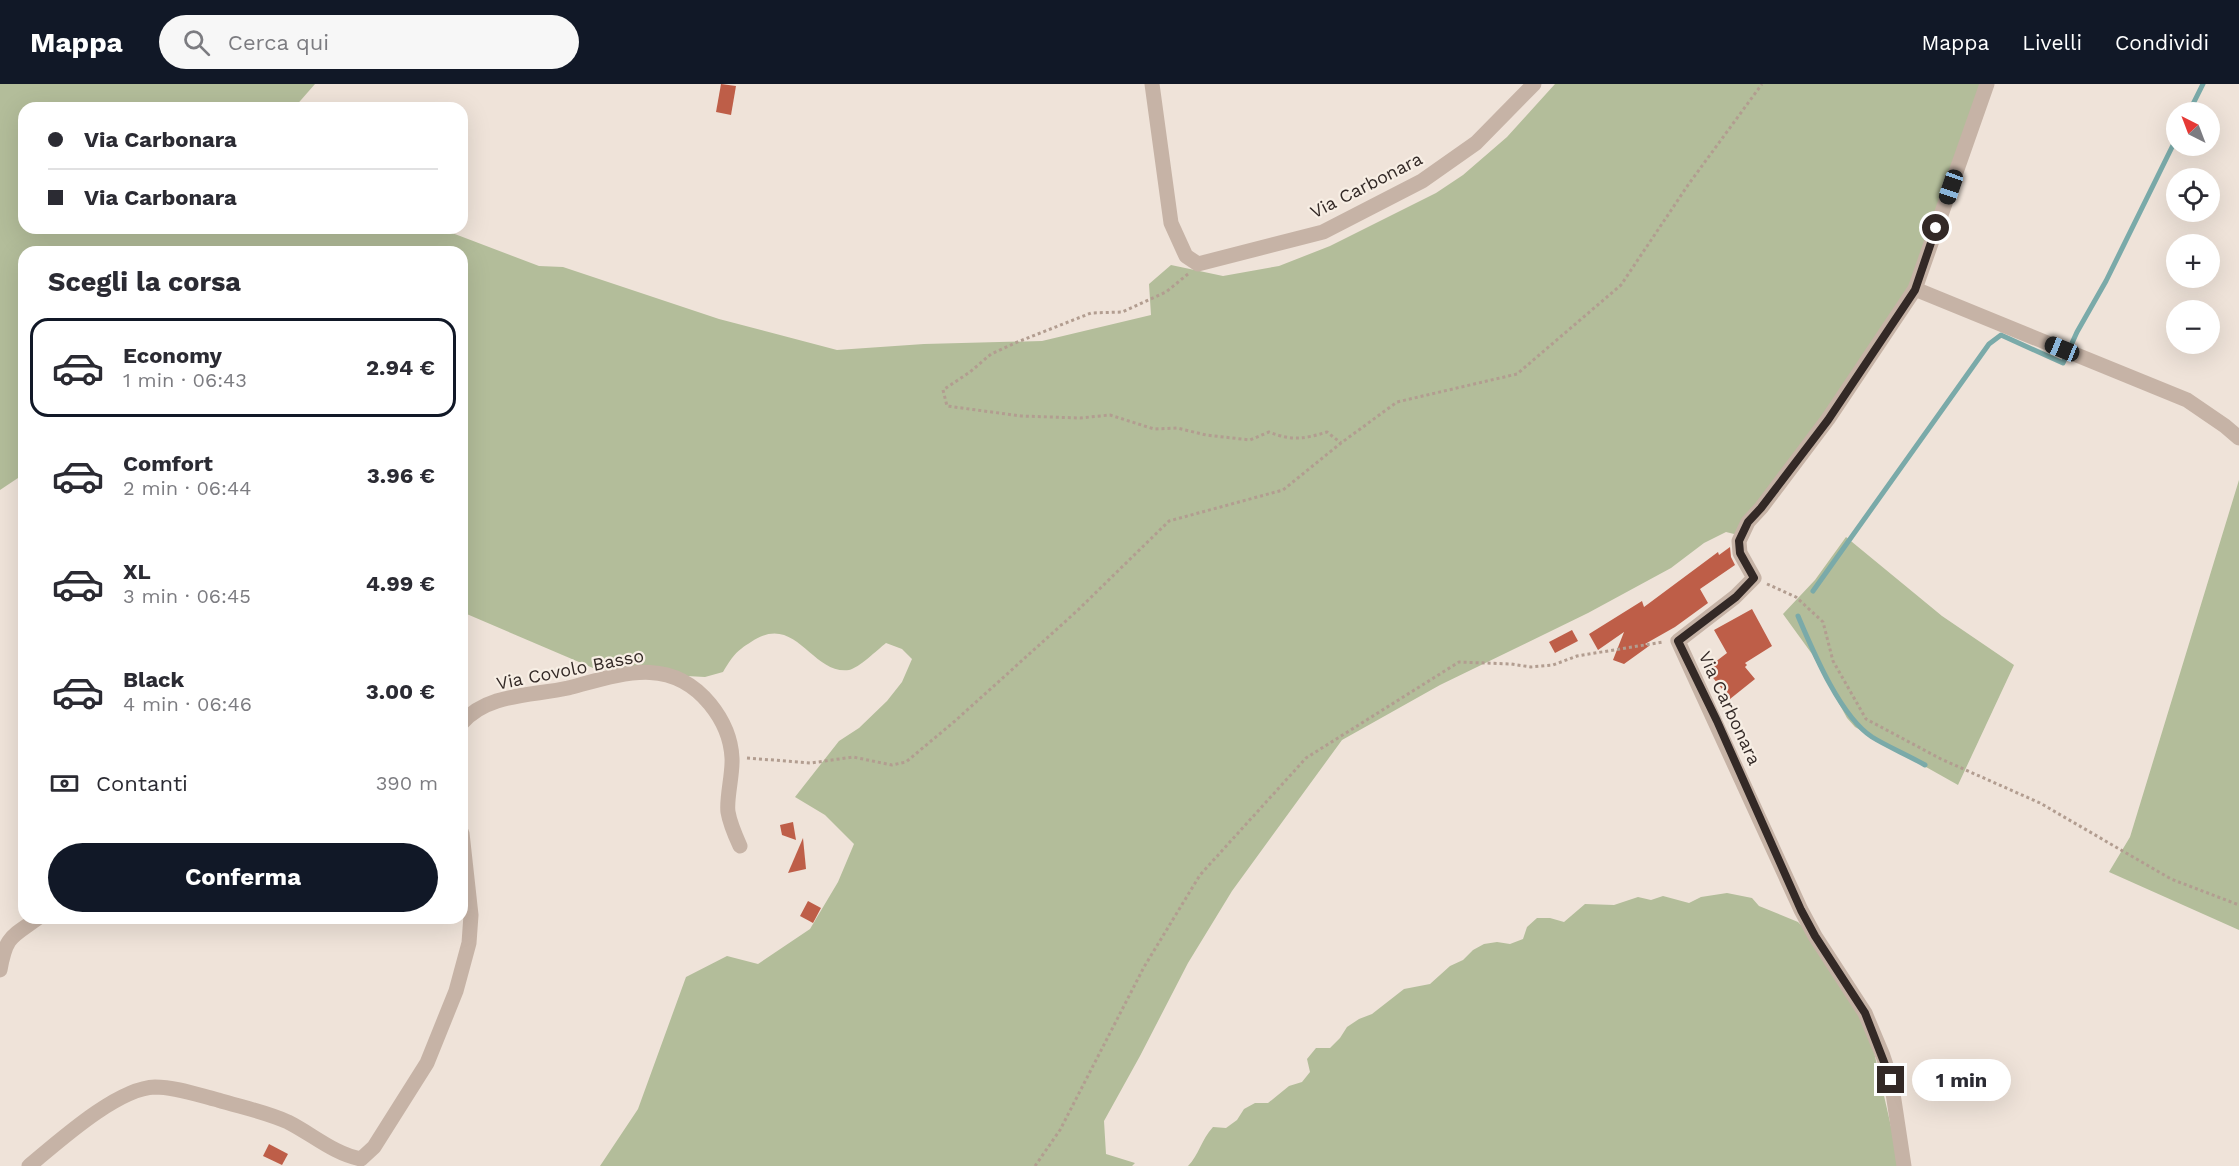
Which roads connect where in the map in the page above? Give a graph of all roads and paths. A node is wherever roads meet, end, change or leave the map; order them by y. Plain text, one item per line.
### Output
1 (1152, 84) edge
2 (1534, 84) edge
3 (1762, 84) edge
4 (1987, 84) edge
5 (1198, 264) junction
6 (1915, 290) junction
7 (2239, 438) edge
8 (1341, 443) junction
9 (1754, 578) junction
10 (1678, 641) junction
11 (468, 718) edge
12 (732, 756) junction
13 (740, 846) dead end
14 (468, 888) edge
15 (2239, 905) edge
16 (29, 924) edge
17 (0, 970) edge
18 (359, 1163) edge
19 (29, 1166) edge
20 (1035, 1166) edge
21 (1904, 1166) edge

1 - 5 street
2 - 5 street, Via Carbonara
3 - 8 path
4 - 6 street
5 - 8 path
6 - 7 street
6 - 9 street
8 - 12 path
9 - 10 street, Via Carbonara
9 - 15 path
10 - 20 path
10 - 21 street, Via Carbonara
11 - 12 street, Via Covolo Basso
12 - 13 street, Via Covolo Basso
14 - 18 street
16 - 17 street
18 - 19 street

